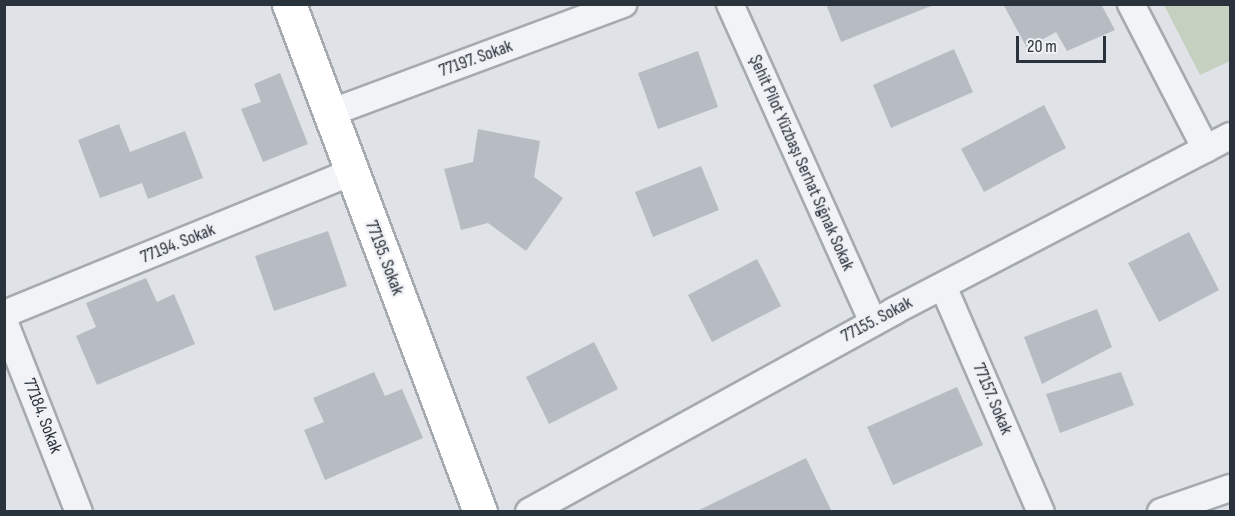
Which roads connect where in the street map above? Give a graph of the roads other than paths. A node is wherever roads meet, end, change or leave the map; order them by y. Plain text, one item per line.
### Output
1 (289, 4) edge
2 (623, 4) edge
3 (730, 4) edge
4 (1131, 4) edge
5 (330, 113) junction
6 (1230, 136) edge
7 (1206, 149) junction
8 (352, 172) junction
9 (943, 286) junction
10 (4, 314) edge
11 (4, 321) edge
12 (873, 322) junction
13 (1230, 488) edge
14 (79, 512) edge
15 (480, 512) edge
16 (529, 512) edge
17 (1041, 512) edge
18 (1161, 512) edge

1 - 5 main road, 77195. Sokak
2 - 5 street, 77197. Sokak
3 - 12 street, Şehit Pilot Yüzbaşı Serhat Sığnak Sokak
4 - 7 street
5 - 8 main road, 77195. Sokak
6 - 7 street, 77155. Sokak
7 - 9 street, 77155. Sokak
8 - 10 street, 77194. Sokak
8 - 15 main road, 77195. Sokak
9 - 12 street, 77155. Sokak
9 - 17 street, 77157. Sokak
11 - 14 street, 77184. Sokak
12 - 16 street, 77155. Sokak
13 - 18 street

